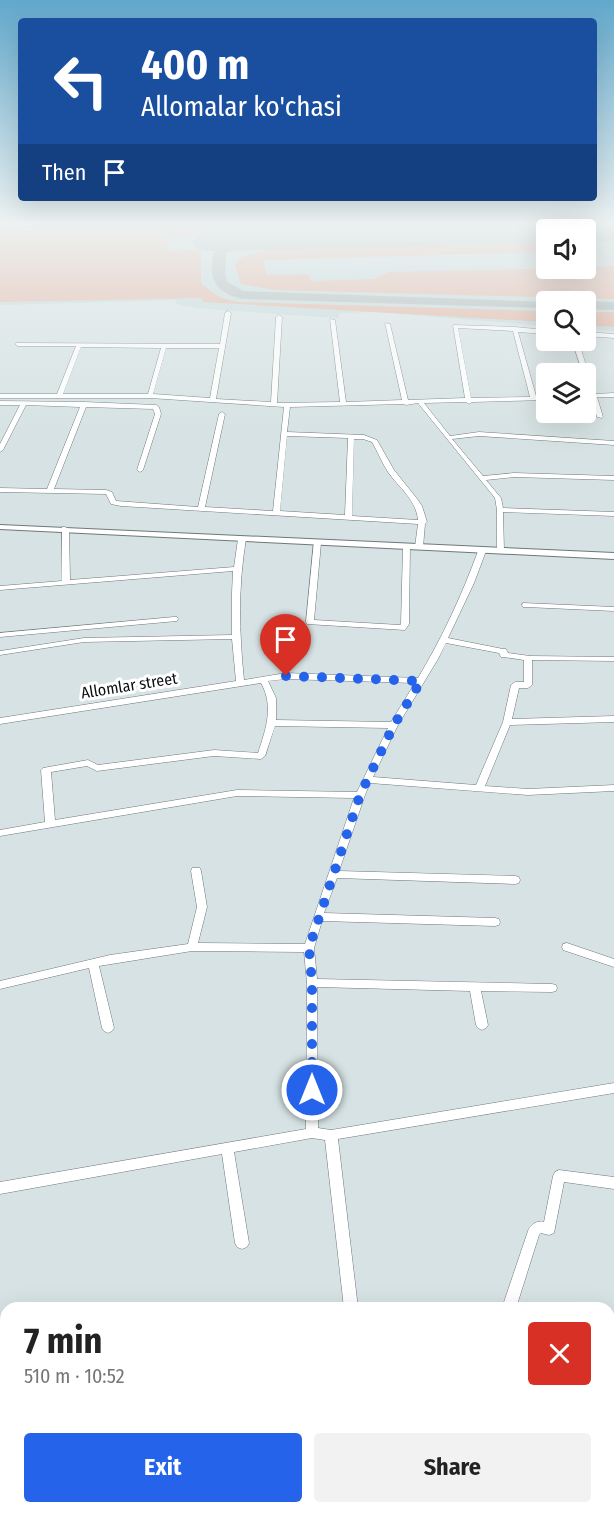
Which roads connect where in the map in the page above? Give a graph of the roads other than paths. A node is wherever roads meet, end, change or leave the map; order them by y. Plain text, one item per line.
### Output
1 (228, 313) dead end
2 (279, 317) dead end
3 (332, 320) dead end
4 (387, 324) dead end
5 (514, 329) junction
6 (536, 331) edge
7 (596, 335) edge
8 (614, 336) edge
9 (18, 344) dead end
10 (80, 345) junction
11 (164, 346) junction
12 (222, 346) junction
13 (0, 396) edge
14 (59, 396) junction
15 (150, 396) junction
16 (596, 396) edge
17 (614, 396) edge
18 (533, 398) joint
19 (213, 399) junction
20 (274, 402) junction
21 (420, 402) junction
22 (469, 402) junction
23 (0, 403) edge
24 (24, 403) junction
25 (406, 403) junction
26 (84, 404) junction
27 (343, 404) junction
28 (287, 405) junction
29 (596, 405) edge
30 (222, 414) dead end
31 (600, 417) dead end
32 (284, 434) junction
33 (351, 436) junction
34 (448, 438) junction
35 (614, 443) edge
36 (0, 450) edge
37 (140, 470) dead end
38 (481, 478) junction
39 (614, 478) edge
40 (0, 490) edge
41 (50, 491) junction
42 (201, 508) junction
43 (500, 510) junction
44 (276, 513) junction
45 (614, 514) edge
46 (348, 517) junction
47 (423, 522) junction
48 (0, 526) edge
49 (65, 529) junction
50 (242, 540) junction
51 (317, 543) junction
52 (407, 547) junction
53 (419, 547) junction
54 (482, 550) junction
55 (500, 552) junction
56 (614, 556) edge
57 (236, 569) junction
58 (66, 583) junction
59 (0, 588) edge
60 (526, 605) dead end
61 (614, 609) edge
62 (174, 619) dead end
63 (0, 635) edge
64 (236, 637) junction
65 (444, 640) junction
66 (0, 653) edge
67 (528, 658) junction
68 (614, 659) edge
69 (263, 679) junction
70 (421, 681) junction
71 (240, 683) junction
72 (614, 719) edge
73 (0, 721) edge
74 (507, 722) junction
75 (271, 723) junction
76 (394, 725) junction
77 (369, 780) junction
78 (479, 788) junction
79 (614, 788) edge
80 (360, 795) junction
81 (50, 824) junction
82 (0, 833) edge
83 (196, 871) dead end
84 (333, 874) junction
85 (515, 880) dead end
86 (318, 917) junction
87 (495, 922) dead end
88 (192, 947) junction
89 (567, 947) dead end
90 (309, 948) junction
91 (93, 963) junction
92 (614, 963) edge
93 (312, 983) junction
94 (0, 985) edge
95 (475, 986) junction
96 (552, 988) dead end
97 (482, 1025) dead end
98 (108, 1028) dead end
99 (614, 1088) edge
100 (312, 1133) junction
101 (331, 1135) junction
102 (227, 1148) junction
103 (614, 1183) edge
104 (0, 1188) edge
105 (242, 1243) dead end
106 (350, 1302) edge
107 (511, 1302) edge

1 - 12 street
2 - 20 street
3 - 27 street
4 - 25 street
5 - 6 street
5 - 18 street
5 - 22 street
7 - 8 street
9 - 10 street
10 - 11 street
10 - 14 street
11 - 12 street
11 - 15 street
12 - 19 street
13 - 14 street
14 - 15 street
15 - 19 street
16 - 17 street
18 - 22 street
19 - 20 street
20 - 28 street
21 - 22 street
21 - 25 street
21 - 34 street
23 - 24 street
24 - 26 street
24 - 36 street
25 - 27 street
26 - 37 street
26 - 41 street
27 - 28 street
28 - 32 street
29 - 31 street
30 - 42 street
32 - 33 street
32 - 44 street
33 - 46 street
33 - 47 street
34 - 35 street
34 - 38 street
38 - 39 street
38 - 43 street
40 - 41 street
41 - 42 street
42 - 44 street
43 - 45 street
43 - 55 street
44 - 46 street
46 - 47 street
47 - 53 street
48 - 49 street
49 - 50 street
49 - 58 street
50 - 51 street
50 - 57 street
51 - 52 street
51 - 52 street
52 - 53 street
53 - 54 street
54 - 55 street
54 - 65 street
55 - 56 street
57 - 58 street
57 - 64 street
58 - 59 street
60 - 61 street
62 - 63 street
64 - 66 street
64 - 71 street
65 - 67 street
65 - 70 street
67 - 68 street
67 - 74 street
69 - 70 street, Allomlar street
69 - 71 street, Allomlar street
69 - 75 street
70 - 76 street
71 - 73 street, Allomlar street
72 - 74 street
74 - 78 street
75 - 76 street
75 - 81 street
76 - 77 street
77 - 78 street
77 - 80 street
78 - 79 street
80 - 81 street
80 - 84 street
81 - 82 street
83 - 88 street
84 - 85 street
84 - 86 street
86 - 87 street
86 - 90 street
88 - 90 street
88 - 91 street
89 - 92 street
90 - 93 street
91 - 94 street
91 - 98 street
93 - 95 street
93 - 100 street
95 - 96 street
95 - 97 street
99 - 101 street
100 - 101 street
100 - 102 street
101 - 106 street
102 - 104 street
102 - 105 street
103 - 107 street

